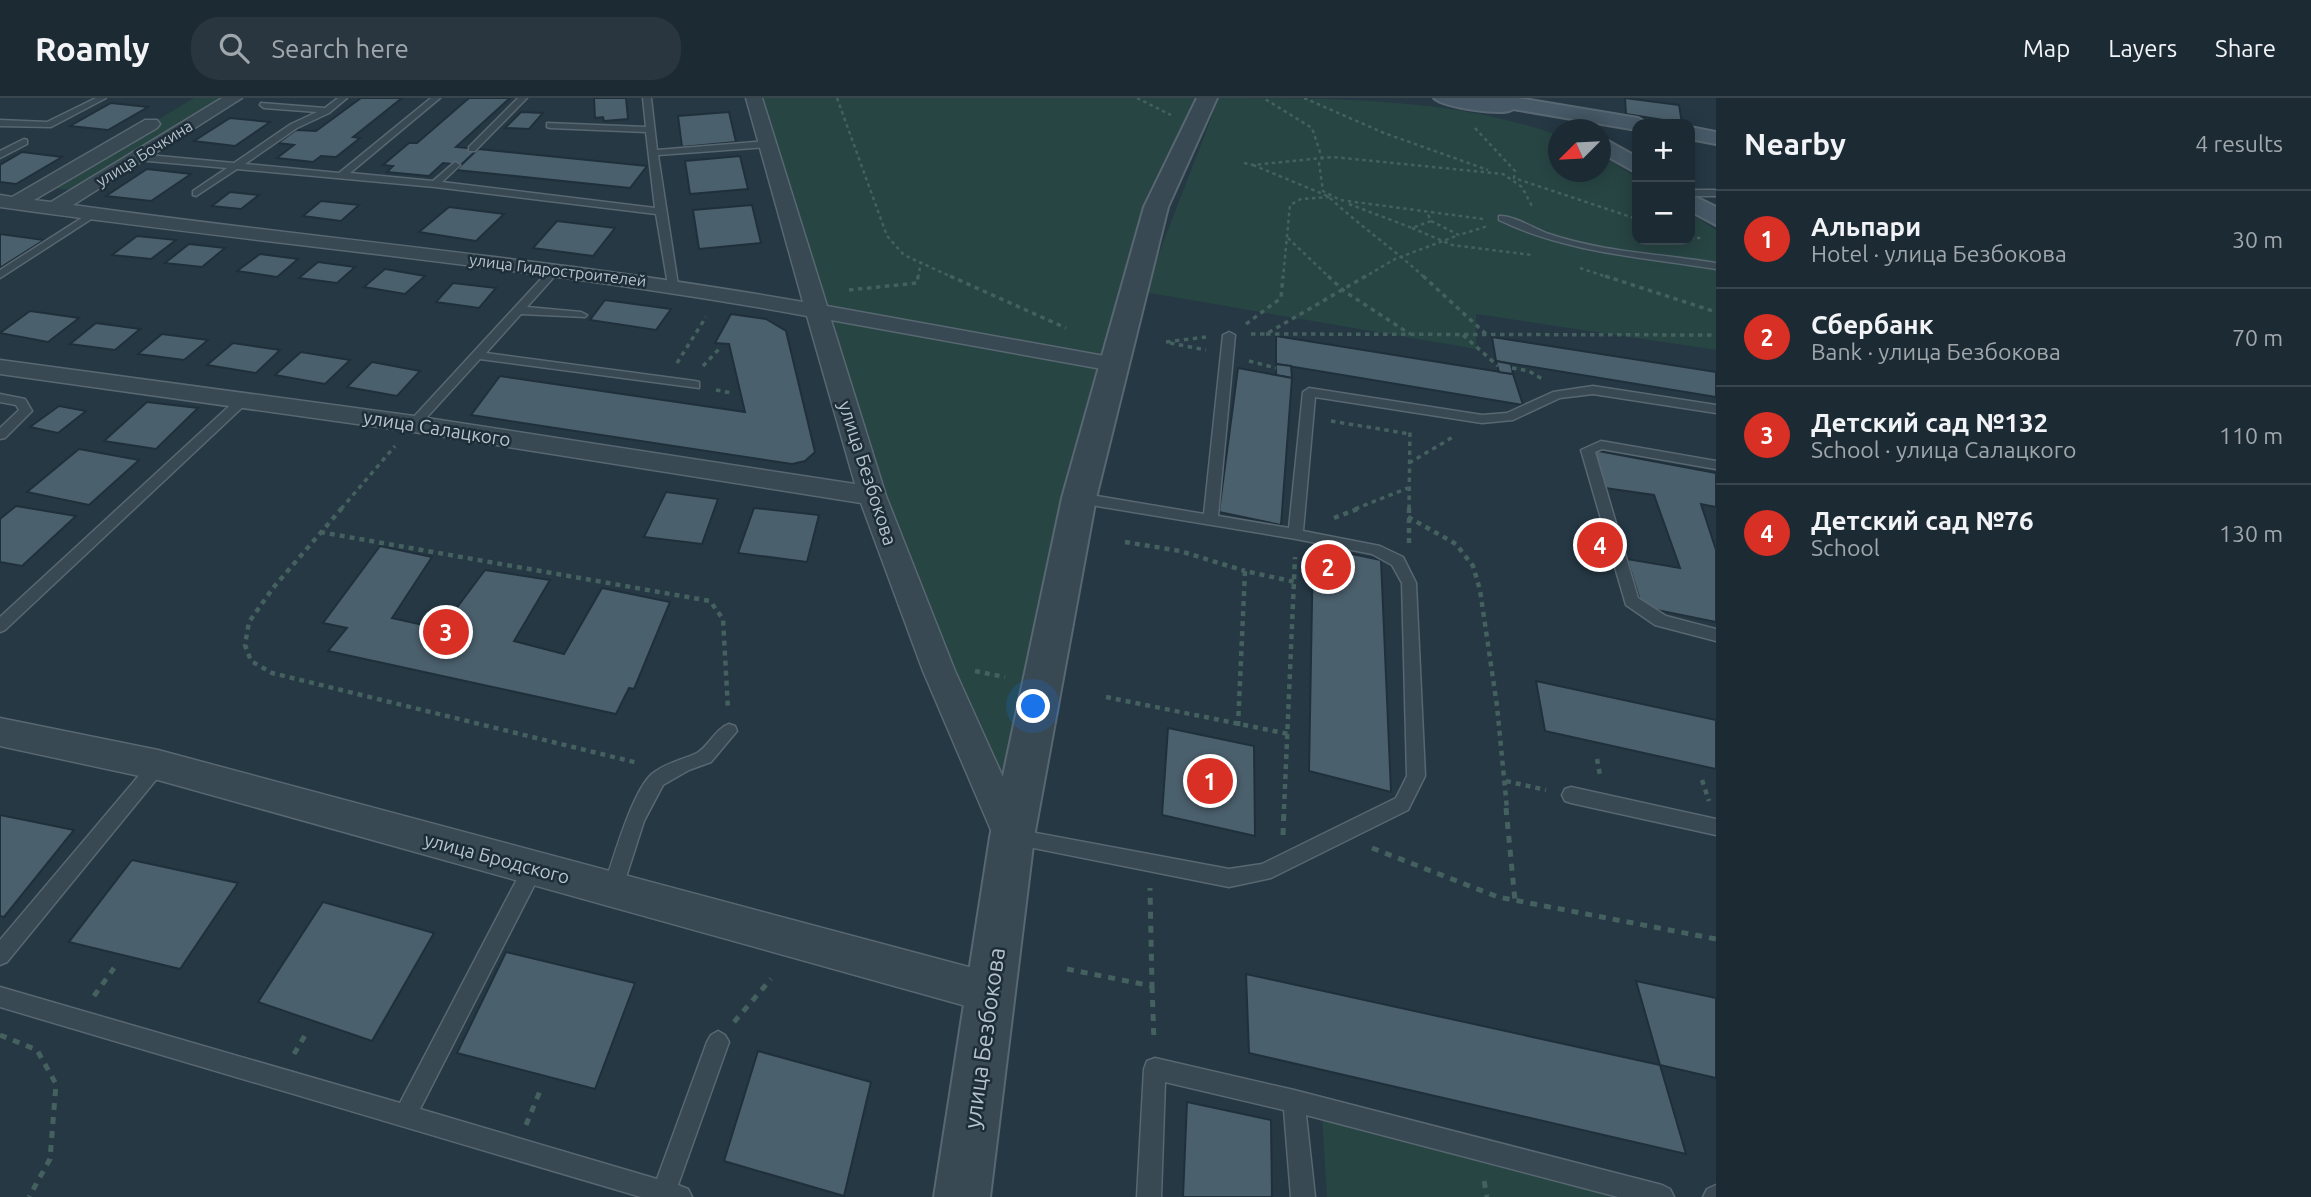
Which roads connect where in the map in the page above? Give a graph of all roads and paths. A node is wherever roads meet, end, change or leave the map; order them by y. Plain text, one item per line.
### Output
1 (103, 98) edge
2 (234, 98) edge
3 (343, 98) edge
4 (436, 98) edge
5 (523, 98) edge
6 (647, 98) edge
7 (754, 98) edge
8 (837, 98) edge
9 (1137, 98) edge
10 (1304, 98) edge
11 (1444, 98) edge
12 (1481, 98) edge
13 (1265, 99) edge
14 (1538, 103) edge
15 (264, 105) dead end
16 (326, 111) junction
17 (171, 112) dead end
18 (1201, 112) edge
19 (0, 123) edge
20 (1471, 123) dead end
21 (1548, 123) edge
22 (550, 125) dead end
23 (1632, 125) edge
24 (1632, 127) edge
25 (651, 130) junction
26 (1611, 131) edge
27 (1695, 134) edge
28 (1716, 138) edge
29 (24, 142) dead end
30 (767, 144) junction
31 (471, 149) dead end
32 (1611, 150) edge
33 (655, 153) junction
34 (0, 155) edge
35 (137, 157) junction
36 (1322, 158) junction
37 (1244, 163) dead end
38 (1632, 163) edge
39 (236, 164) junction
40 (455, 165) dead end
41 (1254, 165) junction
42 (1495, 173) junction
43 (342, 175) junction
44 (1514, 178) junction
45 (435, 184) junction
46 (1716, 192) edge
47 (196, 193) dead end
48 (1695, 193) edge
49 (1329, 197) junction
50 (1340, 200) junction
51 (8, 202) edge
52 (1695, 204) edge
53 (55, 208) junction
54 (658, 211) junction
55 (1427, 212) junction
56 (94, 214) junction
57 (1632, 217) edge
58 (1716, 218) edge
59 (1504, 220) junction
60 (1431, 221) junction
61 (1412, 228) junction
62 (1459, 235) junction
63 (1287, 238) junction
64 (1441, 242) junction
65 (1402, 256) junction
66 (1542, 256) dead end
67 (920, 262) junction
68 (1568, 264) dead end
69 (1716, 266) edge
70 (556, 269) junction
71 (0, 275) edge
72 (673, 285) junction
73 (848, 291) dead end
74 (1344, 291) junction
75 (519, 310) junction
76 (818, 310) junction
77 (1716, 312) edge
78 (711, 314) dead end
79 (581, 315) dead end
80 (1066, 328) dead end
81 (1266, 334) junction
82 (1230, 335) junction
83 (1410, 335) junction
84 (1463, 335) junction
85 (1487, 335) junction
86 (1716, 335) edge
87 (1166, 342) dead end
88 (476, 355) junction
89 (1113, 364) junction
90 (1498, 366) dead end
91 (0, 367) edge
92 (665, 381) junction
93 (695, 385) dead end
94 (0, 398) edge
95 (243, 400) junction
96 (1410, 407) junction
97 (1716, 409) edge
98 (1307, 416) junction
99 (1482, 419) junction
100 (414, 424) junction
101 (1410, 434) junction
102 (0, 435) edge
103 (1409, 464) junction
104 (1716, 465) edge
105 (1408, 488) junction
106 (872, 496) junction
107 (1079, 498) junction
108 (1211, 517) junction
109 (1408, 517) junction
110 (320, 532) junction
111 (1296, 534) junction
112 (1125, 542) dead end
113 (1398, 561) junction
114 (1245, 570) junction
115 (1295, 582) junction
116 (0, 626) edge
117 (1716, 635) edge
118 (970, 669) dead end
119 (1005, 677) dead end
120 (1106, 696) dead end
121 (1238, 726) junction
122 (729, 731) joint
123 (0, 732) edge
124 (1289, 734) junction
125 (158, 765) junction
126 (673, 771) junction
127 (1506, 781) junction
128 (1571, 795) joint
129 (1716, 827) edge
130 (1012, 836) junction
131 (1380, 852) dead end
132 (1150, 862) junction
133 (1282, 863) junction
134 (533, 868) junction
135 (613, 890) junction
136 (1515, 901) junction
137 (1716, 939) edge
138 (0, 955) edge
139 (1067, 969) dead end
140 (771, 979) dead end
141 (1152, 986) junction
142 (991, 993) junction
143 (0, 997) edge
144 (0, 1035) edge
145 (718, 1042) joint
146 (1155, 1069) junction
147 (1294, 1101) junction
148 (405, 1116) junction
149 (669, 1195) edge
150 (29, 1197) edge
151 (962, 1197) edge
152 (1149, 1197) edge
153 (1303, 1197) edge
154 (1662, 1197) edge

1 - 19 lane
2 - 35 street, улица Бочкина
3 - 16 lane
4 - 43 lane
5 - 31 lane
6 - 25 lane
7 - 30 street, улица Безбокова
8 - 67 path
9 - 18 path
10 - 42 path
11 - 21 main road
12 - 14 main road
13 - 36 path
14 - 23 main road
15 - 16 lane
16 - 39 lane
17 - 51 street, улица Бочкина
18 - 89 street, улица Безбокова
20 - 44 path
22 - 25 lane
24 - 26 main road
25 - 33 lane
27 - 28 main road
29 - 34 lane
30 - 33 lane
30 - 76 street, улица Безбокова
32 - 38 main road
33 - 54 lane
35 - 39 lane
35 - 53 street, улица Бочкина
36 - 41 path
36 - 42 path
36 - 49 path
37 - 41 path
39 - 43 lane
39 - 47 lane
40 - 45 lane
41 - 49 path
42 - 44 path
43 - 45 lane
44 - 57 path
44 - 59 path
45 - 54 lane
46 - 48 lane
49 - 50 path
49 - 63 path
49 - 65 path
50 - 55 path
50 - 61 path
51 - 53 street, улица Гидростроителей
52 - 58 main road
53 - 56 street, улица Гидростроителей
54 - 72 lane
55 - 59 path
55 - 60 path
56 - 70 street, улица Гидростроителей
56 - 71 lane
59 - 62 path
59 - 69 lane
60 - 61 path
60 - 62 path
61 - 64 path
62 - 64 path
63 - 74 path
63 - 82 path
64 - 65 path
64 - 66 path
65 - 74 path
65 - 85 path
67 - 73 path
67 - 80 path
68 - 77 path
70 - 72 street, улица Гидростроителей
70 - 75 lane
72 - 76 street, улица Гидростроителей
74 - 81 path
74 - 83 path
75 - 79 lane
75 - 88 lane
76 - 89 street, улица Гидростроителей
76 - 106 street, улица Безбокова
78 - 92 path
81 - 82 path
81 - 83 path
82 - 87 path
82 - 108 lane
83 - 84 path
84 - 85 path
84 - 90 path
85 - 86 path
88 - 92 lane
88 - 100 lane
89 - 107 street, улица Безбокова
91 - 95 street, улица Салацкого
92 - 93 lane
94 - 102 lane
95 - 100 street, улица Салацкого
95 - 116 lane
96 - 98 lane
96 - 99 lane
96 - 101 path
97 - 99 lane
98 - 101 path
98 - 111 lane
99 - 103 path
100 - 106 street, улица Салацкого
100 - 110 path
101 - 103 path
103 - 105 path
104 - 117 lane
105 - 109 path
105 - 111 path
106 - 130 street, улица Безбокова
107 - 108 lane
107 - 130 street, улица Безбокова
108 - 111 lane
109 - 113 path
109 - 127 path
110 - 122 path
110 - 126 path
111 - 113 lane
111 - 115 path
112 - 114 path
113 - 133 lane
114 - 115 path
114 - 121 path
115 - 124 path
118 - 119 path
120 - 121 path
121 - 124 path
122 - 126 lane
123 - 125 street, улица Бродского
124 - 133 path
125 - 134 street, улица Бродского
125 - 138 lane
126 - 135 lane
127 - 128 path
127 - 136 path
128 - 129 lane
130 - 132 lane
130 - 142 street, улица Безбокова
131 - 136 path
132 - 133 lane
132 - 141 path
134 - 135 street, улица Бродского
134 - 148 lane
135 - 142 street, улица Бродского
136 - 137 path
139 - 141 path
140 - 145 path
141 - 146 path
142 - 151 street, улица Безбокова
143 - 148 lane
144 - 150 path
145 - 149 lane
146 - 147 lane
146 - 152 lane
147 - 153 lane
147 - 154 lane
148 - 149 lane

